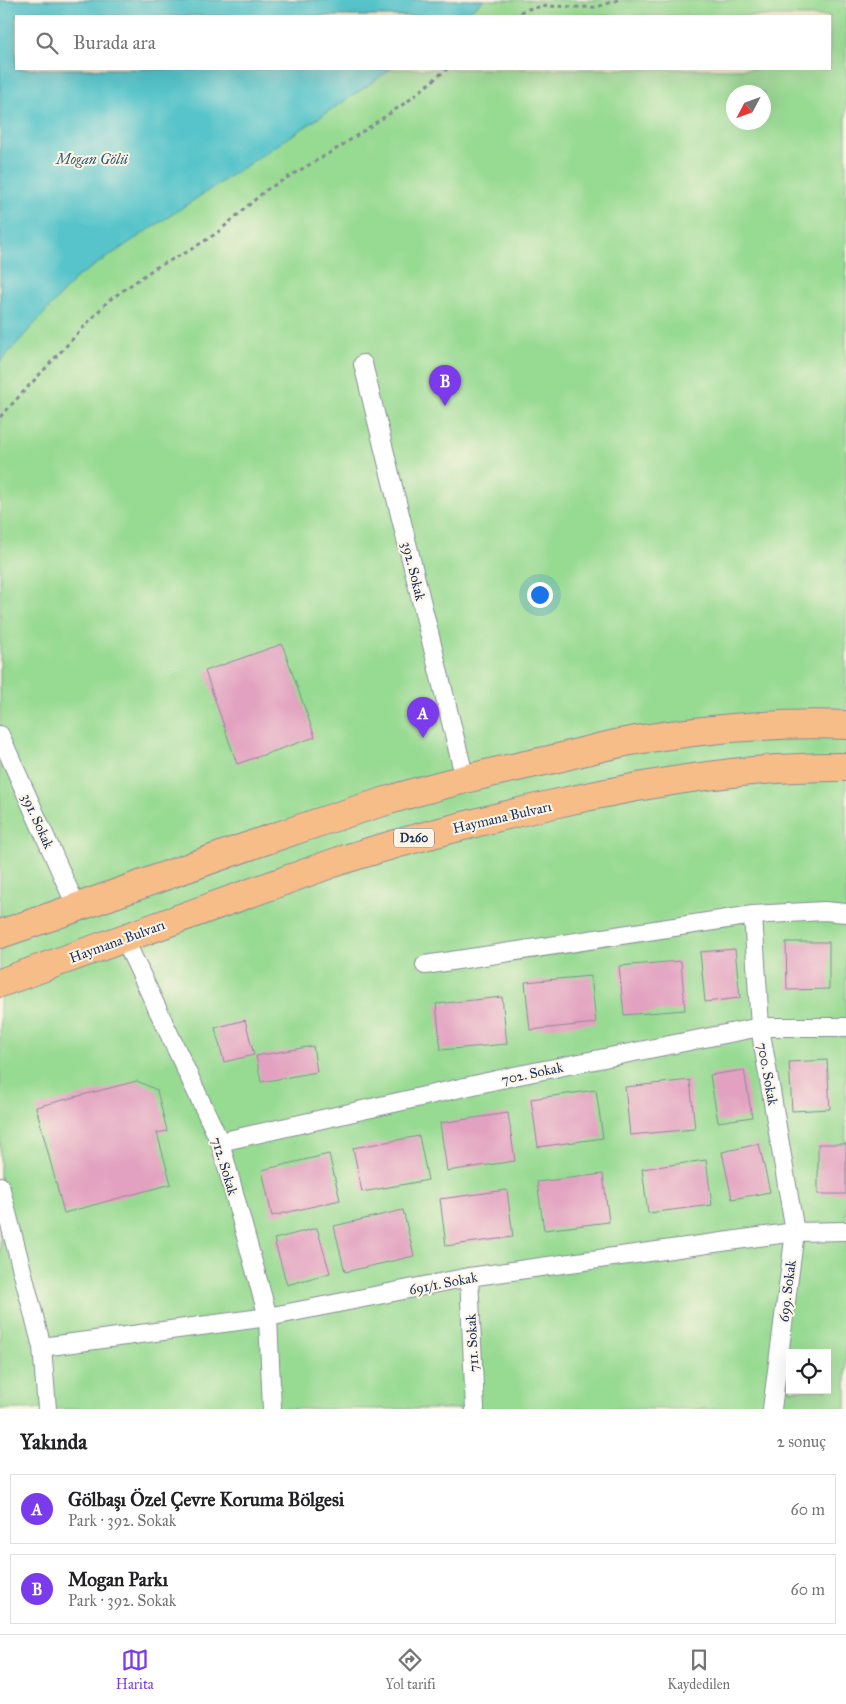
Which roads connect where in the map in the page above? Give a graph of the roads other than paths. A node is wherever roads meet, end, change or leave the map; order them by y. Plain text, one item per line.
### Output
1 (363, 364) dead end
2 (846, 725) edge
3 (0, 734) edge
4 (846, 767) edge
5 (465, 778) junction
6 (77, 908) junction
7 (846, 913) edge
8 (753, 915) junction
9 (0, 934) edge
10 (124, 938) junction
11 (425, 965) dead end
12 (0, 983) edge
13 (760, 1027) junction
14 (846, 1027) edge
15 (220, 1142) junction
16 (2, 1198) edge
17 (846, 1231) edge
18 (795, 1232) junction
19 (469, 1277) junction
20 (268, 1317) junction
21 (42, 1347) junction
22 (47, 1409) edge
23 (272, 1409) edge
24 (475, 1409) edge
25 (772, 1409) edge

1 - 5 street, 392. Sokak
2 - 5 highway
3 - 6 street, 391. Sokak
4 - 10 highway, Haymana Bulvarı / D260
5 - 6 highway
6 - 9 highway
7 - 8 street
8 - 11 street
8 - 13 street, 700. Sokak
10 - 12 highway, Haymana Bulvarı / D260
10 - 15 street, 712. Sokak
13 - 14 street, 702. Sokak
13 - 15 street, 702. Sokak
13 - 18 street, 700. Sokak
15 - 20 street, 712. Sokak
16 - 21 street
17 - 18 street, 691/1. Sokak
18 - 19 street, 691/1. Sokak
18 - 25 street, 699. Sokak
19 - 20 street, 691/1. Sokak
19 - 24 street, 711. Sokak
20 - 21 street, 691/1. Sokak
20 - 23 street, 712. Sokak
21 - 22 street

